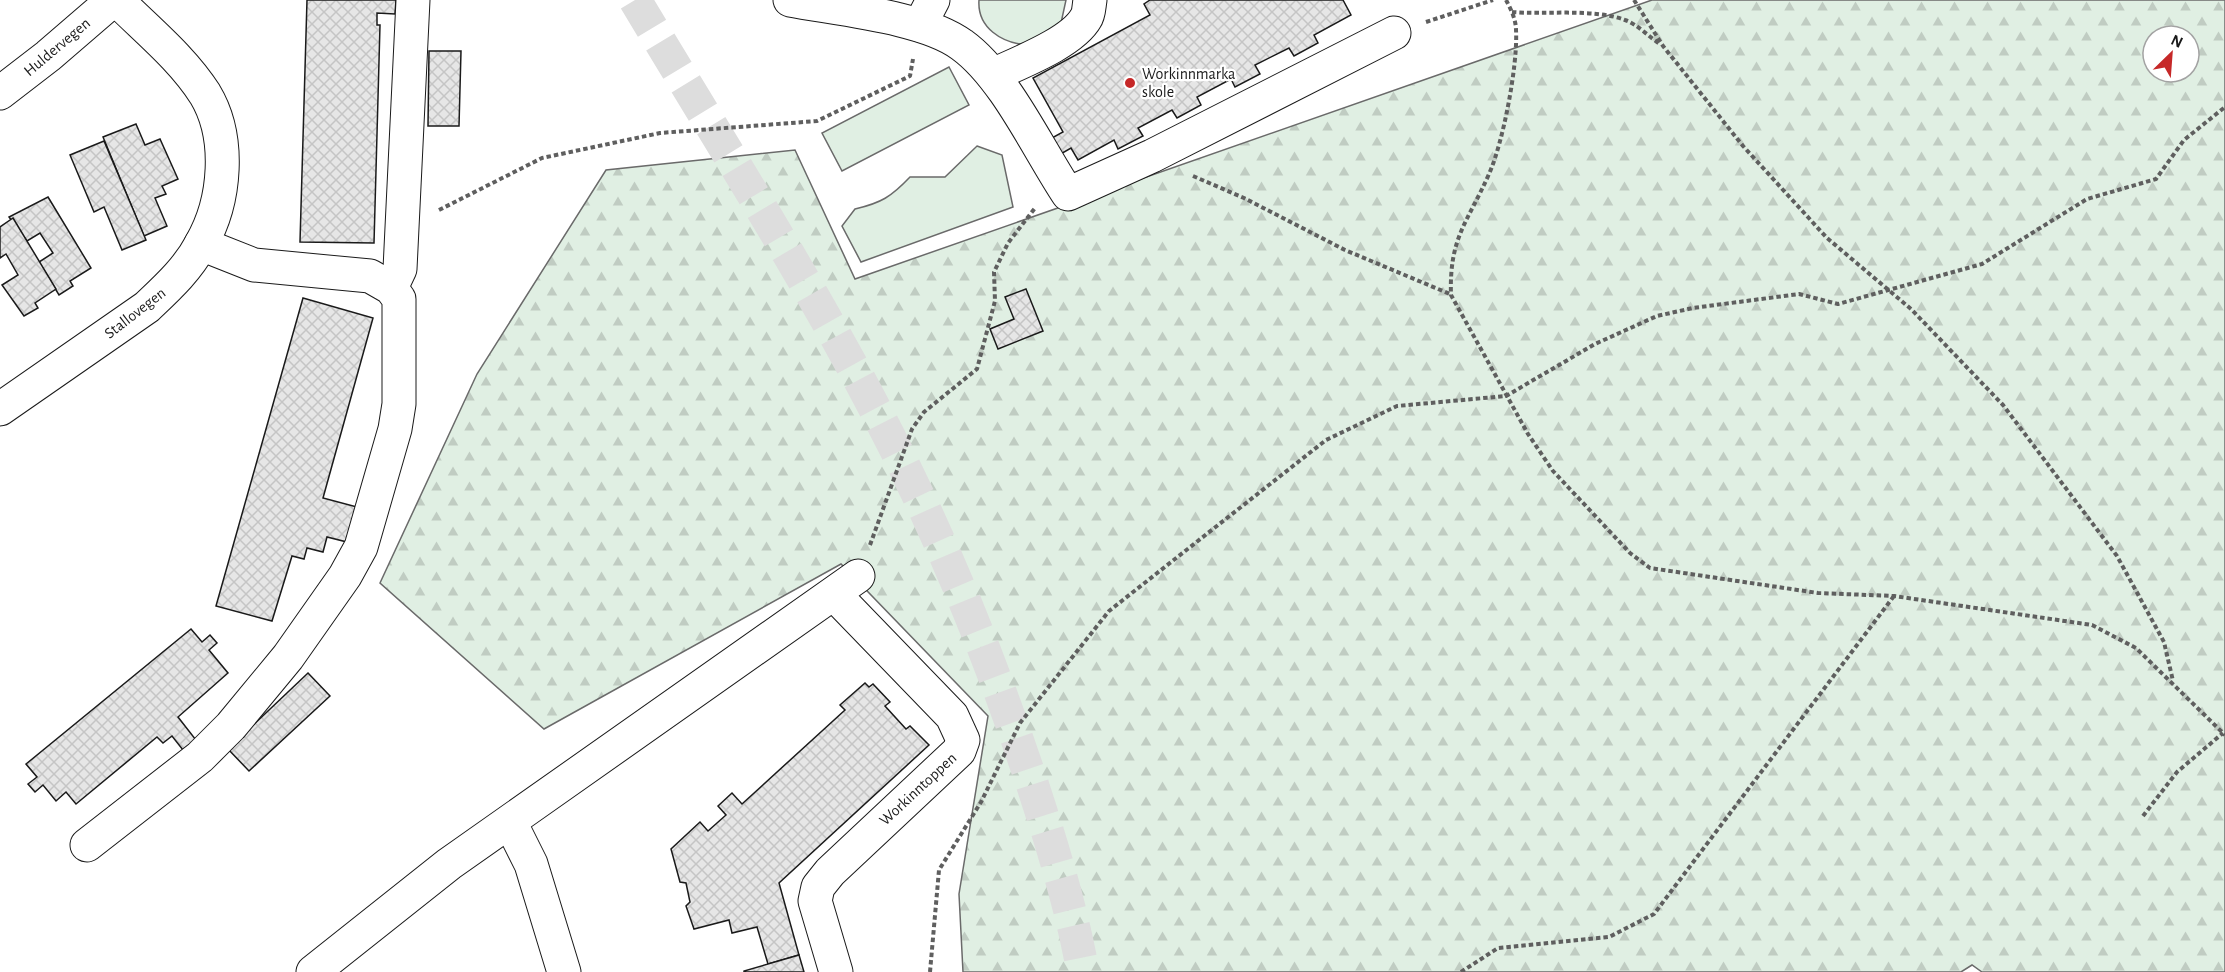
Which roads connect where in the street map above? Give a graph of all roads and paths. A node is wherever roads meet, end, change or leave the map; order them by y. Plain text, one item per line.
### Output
1 (115, 0) edge
2 (413, 0) edge
3 (790, 0) edge
4 (1090, 0) edge
5 (1494, 0) edge
6 (1506, 0) edge
7 (1634, 0) edge
8 (1512, 12) junction
9 (927, 13) edge
10 (1394, 33) joint
11 (1663, 46) junction
12 (993, 75) junction
13 (0, 93) edge
14 (2225, 107) edge
15 (1152, 156) junction
16 (1058, 178) junction
17 (402, 228) junction
18 (201, 244) junction
19 (391, 288) junction
20 (1889, 291) junction
21 (1451, 295) junction
22 (1506, 396) junction
23 (0, 409) edge
24 (846, 585) junction
25 (1894, 596) junction
26 (2173, 682) junction
27 (2224, 733) edge
28 (2143, 816) dead end
29 (510, 822) junction
30 (87, 845) dead end
31 (313, 972) edge
32 (564, 972) edge
33 (836, 972) edge
34 (930, 972) edge
35 (1461, 972) edge

1 - 13 street, Huldervegen
1 - 18 street, Stallovegen
2 - 17 street
3 - 9 street
4 - 12 street
5 - 10 path
6 - 8 path
7 - 11 path
8 - 11 path
8 - 21 path
9 - 12 street
9 - 17 path
10 - 15 street
11 - 20 path
12 - 16 street
14 - 20 path
15 - 16 street
15 - 21 path
16 - 24 path
17 - 19 street
18 - 19 street
18 - 23 street, Stallovegen
19 - 30 street
20 - 22 path
20 - 26 path
21 - 22 path
22 - 25 path
22 - 34 path
24 - 29 street
24 - 33 street, Workinntoppen
25 - 26 path
25 - 35 path
26 - 27 path
27 - 28 path
29 - 31 street
29 - 32 street

